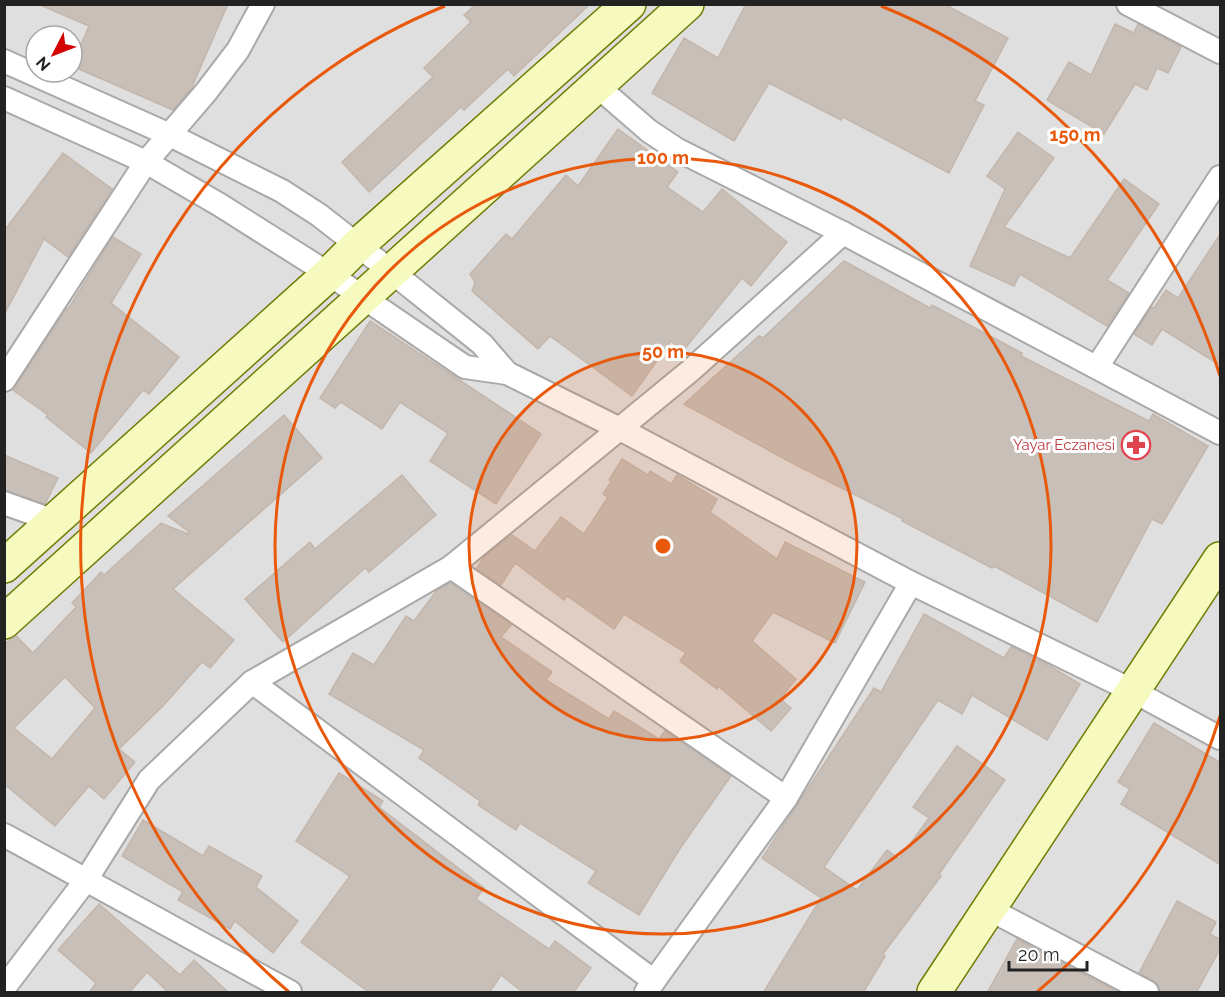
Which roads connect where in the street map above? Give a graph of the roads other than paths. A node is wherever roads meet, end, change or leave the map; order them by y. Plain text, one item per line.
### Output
1 (263, 4) edge
2 (629, 4) edge
3 (687, 4) edge
4 (1128, 4) edge
5 (1221, 52) edge
6 (4, 61) edge
7 (597, 86) junction
8 (4, 98) edge
9 (170, 135) junction
10 (146, 162) junction
11 (1221, 177) edge
12 (843, 233) junction
13 (358, 245) junction
14 (392, 272) junction
15 (329, 274) junction
16 (363, 298) junction
17 (1097, 367) junction
18 (507, 373) junction
19 (4, 380) edge
20 (620, 429) junction
21 (1221, 433) edge
22 (4, 503) edge
23 (54, 522) junction
24 (1221, 559) edge
25 (4, 566) edge
26 (451, 567) junction
27 (911, 583) junction
28 (4, 622) edge
29 (252, 682) junction
30 (1133, 692) junction
31 (1221, 738) edge
32 (786, 798) junction
33 (4, 835) edge
34 (86, 880) junction
35 (989, 909) junction
36 (650, 987) edge
37 (4, 988) edge
38 (290, 993) edge
39 (934, 993) edge
40 (1147, 993) edge

1 - 9 street
2 - 13 main road
3 - 7 main road
4 - 5 street
6 - 9 street
7 - 12 street
7 - 14 main road
8 - 10 street
9 - 10 street
9 - 13 street
10 - 15 street
10 - 19 street
11 - 17 street
12 - 17 street
12 - 20 street
13 - 14 street
13 - 15 main road
14 - 16 main road
14 - 18 street
15 - 16 street
15 - 23 main road
16 - 18 street
16 - 28 main road
17 - 21 street
18 - 20 street
20 - 26 street
20 - 27 street
22 - 23 street
23 - 25 main road
24 - 30 main road
26 - 29 street
26 - 32 street
27 - 30 street
27 - 32 street
29 - 34 street
29 - 36 street
30 - 31 street
30 - 35 main road
32 - 36 street
33 - 34 street
34 - 37 street
34 - 38 street
35 - 39 main road
35 - 40 street

